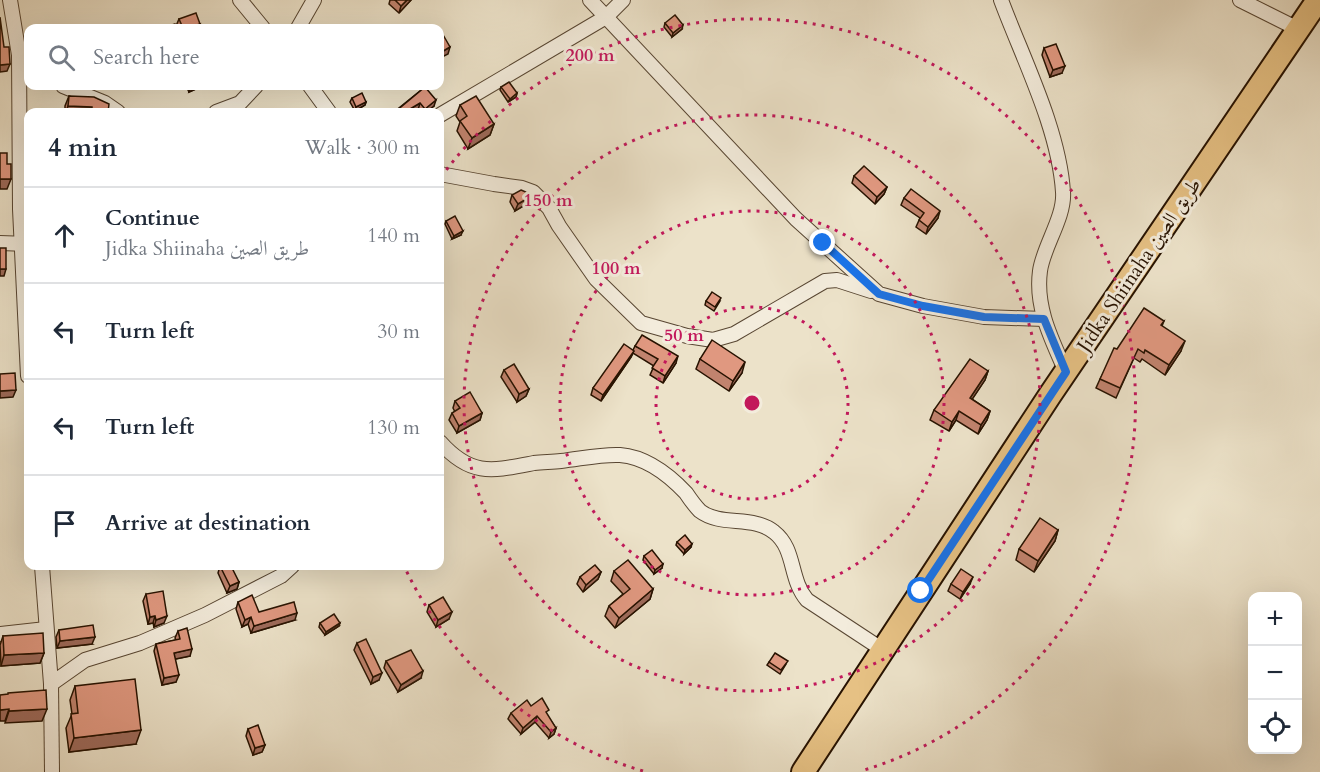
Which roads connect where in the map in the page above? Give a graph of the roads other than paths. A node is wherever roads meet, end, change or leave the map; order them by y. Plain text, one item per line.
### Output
1 (10, 0) edge
2 (240, 0) edge
3 (314, 0) edge
4 (590, 0) edge
5 (623, 0) edge
6 (1001, 0) edge
7 (1240, 0) edge
8 (1318, 0) edge
9 (606, 17) junction
10 (260, 24) edge
11 (300, 24) edge
12 (1298, 29) junction
13 (24, 59) edge
14 (72, 90) edge
15 (252, 90) edge
16 (313, 90) edge
17 (112, 108) edge
18 (227, 108) edge
19 (326, 108) edge
20 (444, 113) edge
21 (444, 175) edge
22 (24, 232) edge
23 (0, 243) edge
24 (24, 243) edge
25 (879, 294) junction
26 (1044, 319) junction
27 (1066, 372) junction
28 (445, 458) edge
29 (42, 570) edge
30 (288, 570) edge
31 (46, 628) junction
32 (0, 634) edge
33 (883, 650) junction
34 (51, 684) junction
35 (52, 772) edge
36 (803, 772) edge

1 - 13 street
2 - 10 street
3 - 11 street
4 - 9 street
5 - 9 street
6 - 26 street
7 - 12 street
8 - 12 main road, Jidka Shiinaha طريق الصين
9 - 20 street
9 - 25 street
12 - 27 main road, Jidka Shiinaha طريق الصين
13 - 22 street
14 - 17 street
15 - 18 street
16 - 19 street
21 - 25 street
23 - 24 street
25 - 26 street
26 - 27 street
27 - 33 main road, Jidka Shiinaha طريق الصين
28 - 33 street
29 - 31 street
30 - 34 street
31 - 32 street
31 - 34 street
33 - 36 main road, Jidka Shiinaha طريق الصين
34 - 35 street

